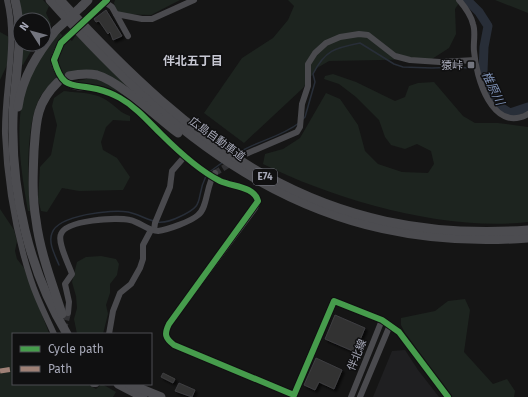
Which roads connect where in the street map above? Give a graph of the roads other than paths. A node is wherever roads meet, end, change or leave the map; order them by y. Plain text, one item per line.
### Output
1 (7, 0) edge
2 (15, 0) edge
3 (50, 0) edge
4 (60, 0) edge
5 (66, 0) edge
6 (194, 0) edge
7 (459, 0) edge
8 (106, 1) edge
9 (83, 2) edge
10 (116, 14) junction
11 (55, 29) junction
12 (52, 31) edge
13 (128, 36) dead end
14 (102, 45) junction
15 (35, 52) edge
16 (475, 60) junction
17 (69, 76) dead end
18 (58, 82) dead end
19 (14, 102) junction
20 (528, 114) edge
21 (248, 153) tunnel mouth
22 (185, 156) junction
23 (234, 167) junction
24 (214, 175) junction
25 (153, 230) junction
26 (528, 230) edge
27 (528, 238) edge
28 (66, 316) junction
29 (382, 320) junction
30 (390, 325) junction
31 (54, 333) edge
32 (66, 333) edge
33 (72, 333) edge
34 (109, 333) edge
35 (120, 385) edge
36 (131, 385) edge
37 (143, 397) edge
38 (161, 397) edge
39 (351, 397) edge
40 (360, 397) edge
41 (448, 397) edge

1 - 31 street
2 - 19 highway
3 - 23 highway, 広島自動車道 / E74
4 - 14 highway, 広島自動車道 / E74
5 - 14 highway
6 - 10 street
7 - 16 street
8 - 10 street
8 - 22 street, bridge
9 - 11 highway, bridge
10 - 13 street
11 - 12 highway
11 - 28 highway
14 - 26 highway, 広島自動車道 / E74
15 - 19 highway
16 - 20 street
16 - 21 street
17 - 23 highway
18 - 28 highway
19 - 32 highway
22 - 24 street
22 - 25 street
23 - 27 highway, 広島自動車道 / E74
24 - 25 street
24 - 29 street
25 - 28 street
25 - 34 street
28 - 33 highway
29 - 30 street
29 - 39 street, 伴北線
30 - 40 street, 伴北線
30 - 41 street
35 - 37 highway
36 - 38 highway

